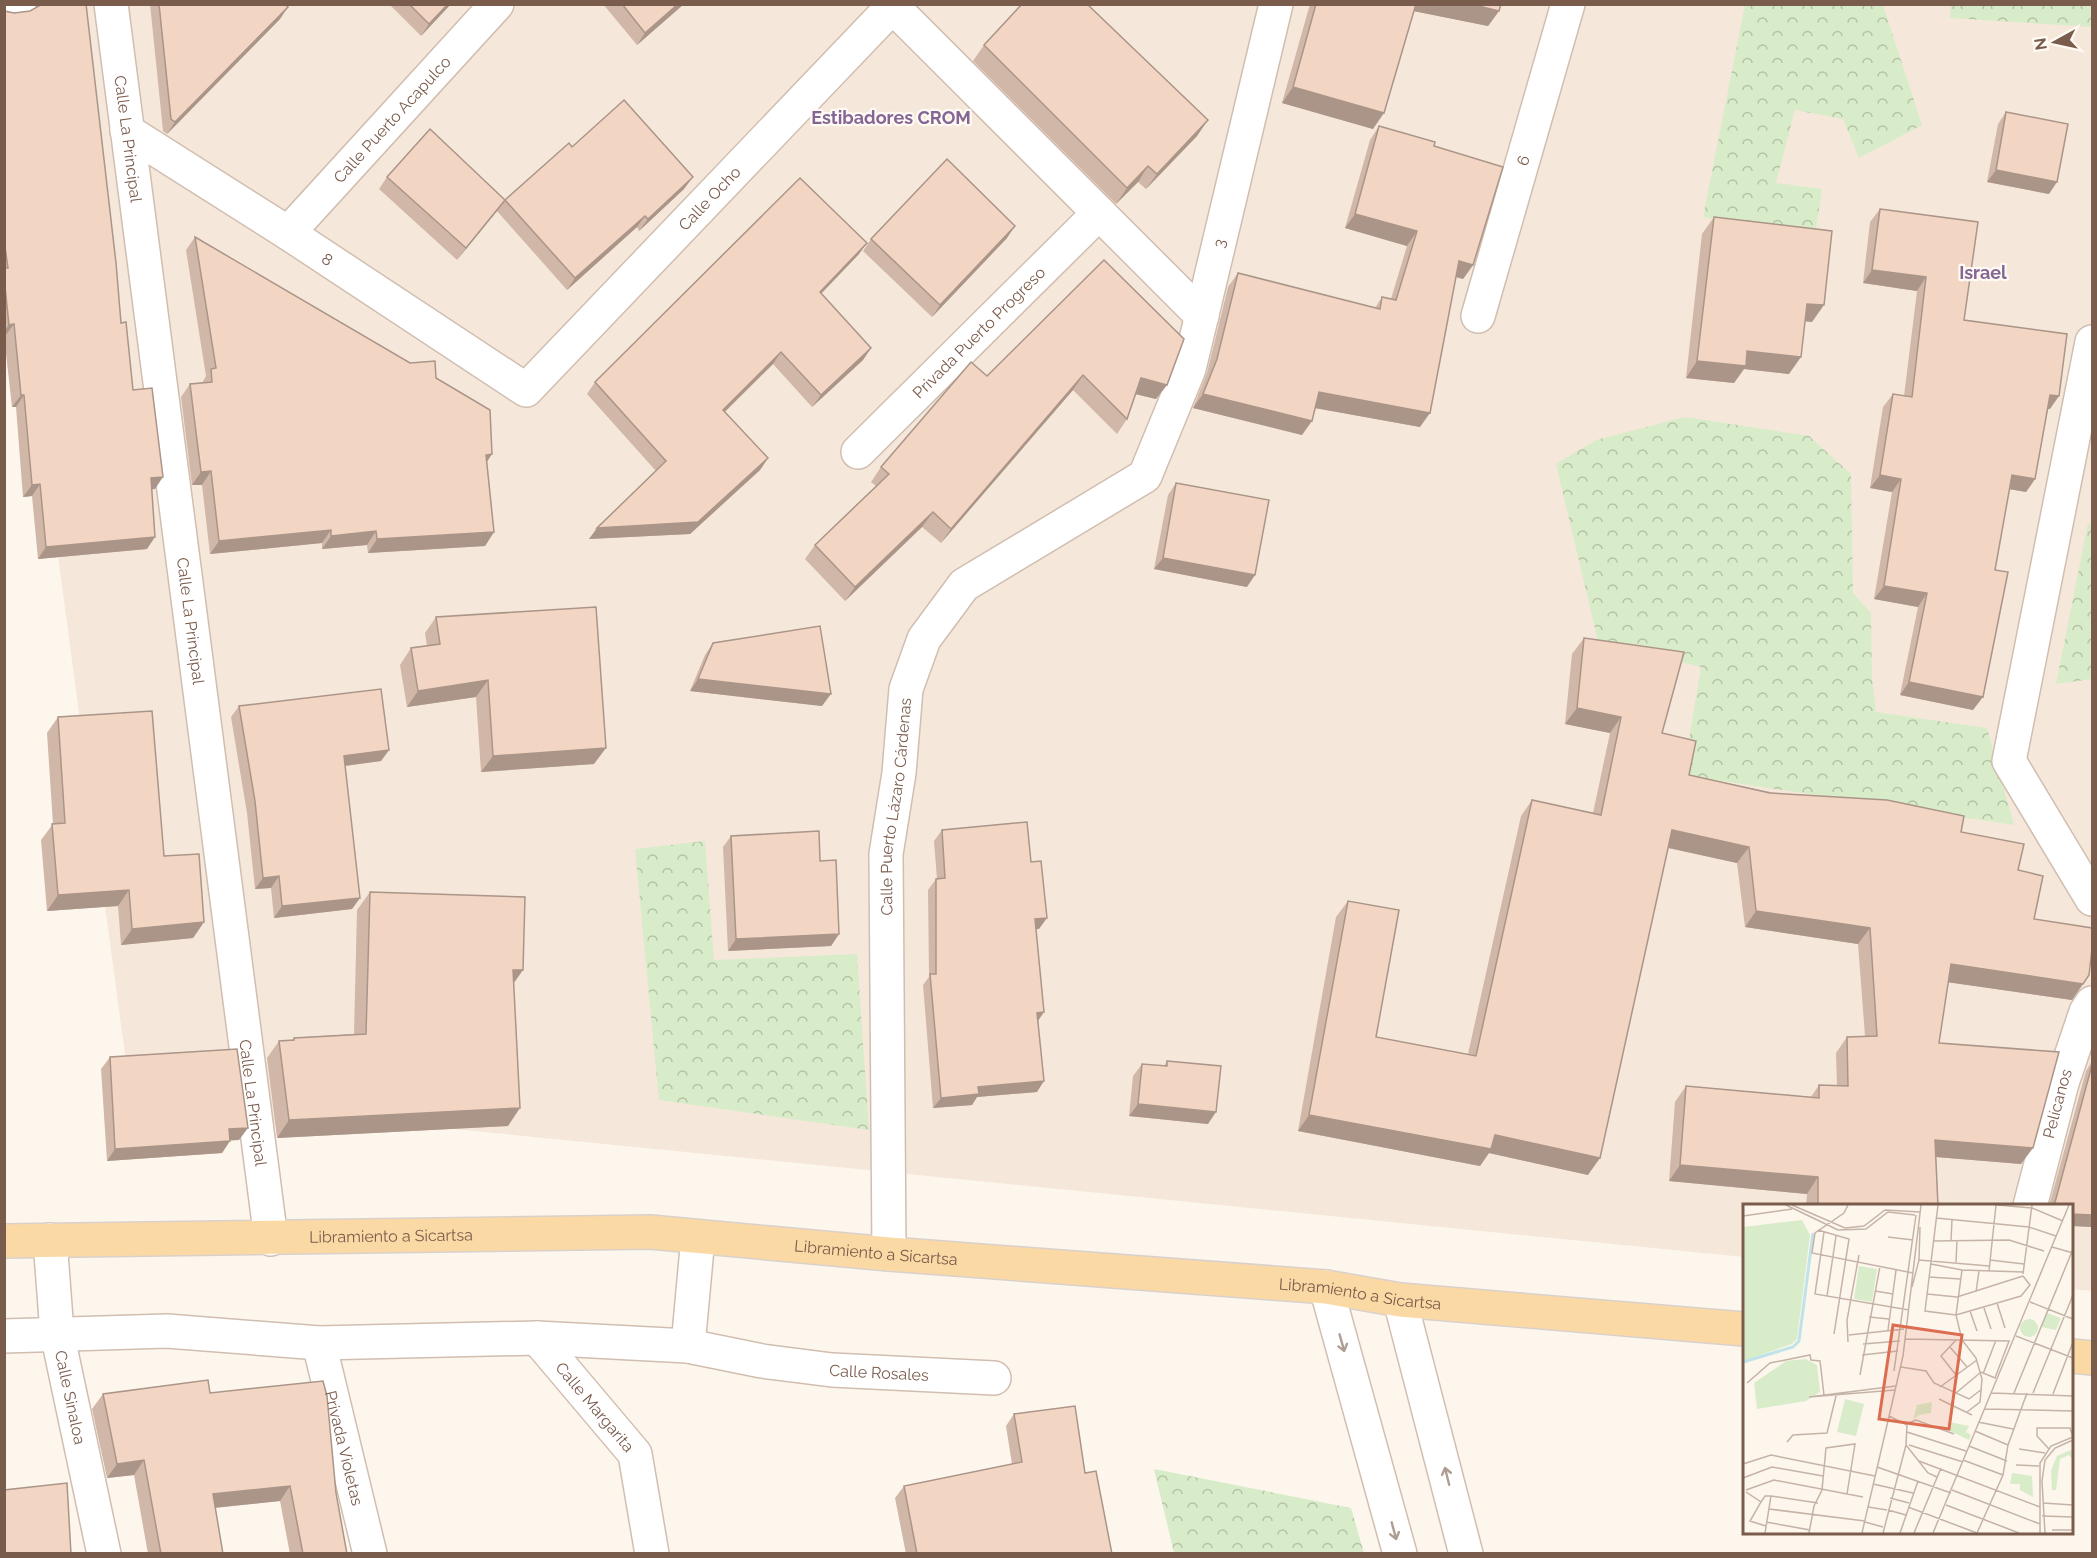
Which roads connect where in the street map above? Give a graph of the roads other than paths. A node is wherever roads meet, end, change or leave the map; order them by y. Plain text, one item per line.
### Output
1 (19, 4) edge
2 (111, 4) edge
3 (497, 4) edge
4 (1275, 4) edge
5 (1568, 4) edge
6 (4, 6) edge
7 (891, 6) edge
8 (127, 130) junction
9 (1100, 213) junction
10 (288, 233) junction
11 (1202, 316) junction
12 (1478, 316) dead end
13 (2092, 342) edge
14 (526, 390) joint
15 (858, 452) dead end
16 (1145, 476) joint
17 (2092, 899) edge
18 (2092, 1003) edge
19 (2031, 1204) edge
20 (698, 1237) junction
21 (271, 1239) junction
22 (50, 1240) junction
23 (4, 1241) edge
24 (889, 1254) junction
25 (1326, 1287) junction
26 (1400, 1300) junction
27 (1743, 1329) edge
28 (57, 1333) junction
29 (4, 1336) edge
30 (537, 1338) junction
31 (320, 1343) junction
32 (688, 1346) junction
33 (2073, 1356) edge
34 (2092, 1358) edge
35 (994, 1378) dead end
36 (104, 1554) edge
37 (370, 1554) edge
38 (652, 1554) edge
39 (1400, 1554) edge
40 (1466, 1554) edge

1 - 6 street
2 - 8 street, Calle La Principal
3 - 10 street, Calle Puerto Acapulco
4 - 11 street, 3
5 - 12 street, 6
7 - 9 street
7 - 14 street, Calle Ocho
8 - 10 street, 8
8 - 21 street, Calle La Principal
9 - 11 street
9 - 15 street, Privada Puerto Progreso
10 - 14 street, 8
11 - 16 street, 3
13 - 17 street
16 - 24 street, Calle Puerto Lázaro Cárdenas
18 - 19 street, Pelícanos
20 - 21 main road, Libramiento a Sicartsa
20 - 24 main road, Libramiento a Sicartsa
20 - 32 street
21 - 22 main road, Libramiento a Sicartsa
22 - 23 main road, Libramiento a Sicartsa
22 - 28 street, Calle Sinaloa
24 - 25 main road, Libramiento a Sicartsa
25 - 26 main road, Libramiento a Sicartsa
25 -> 39 street
26 - 27 main road, Libramiento a Sicartsa
40 -> 26 street
28 - 29 street, Calle Rosales
28 - 31 street, Calle Rosales
28 - 36 street, Calle Sinaloa
30 - 31 street, Calle Rosales
30 - 32 street, Calle Rosales
30 - 38 street, Calle Margarita
31 - 37 street, Privada Violetas
32 - 35 street, Calle Rosales
33 - 34 main road

